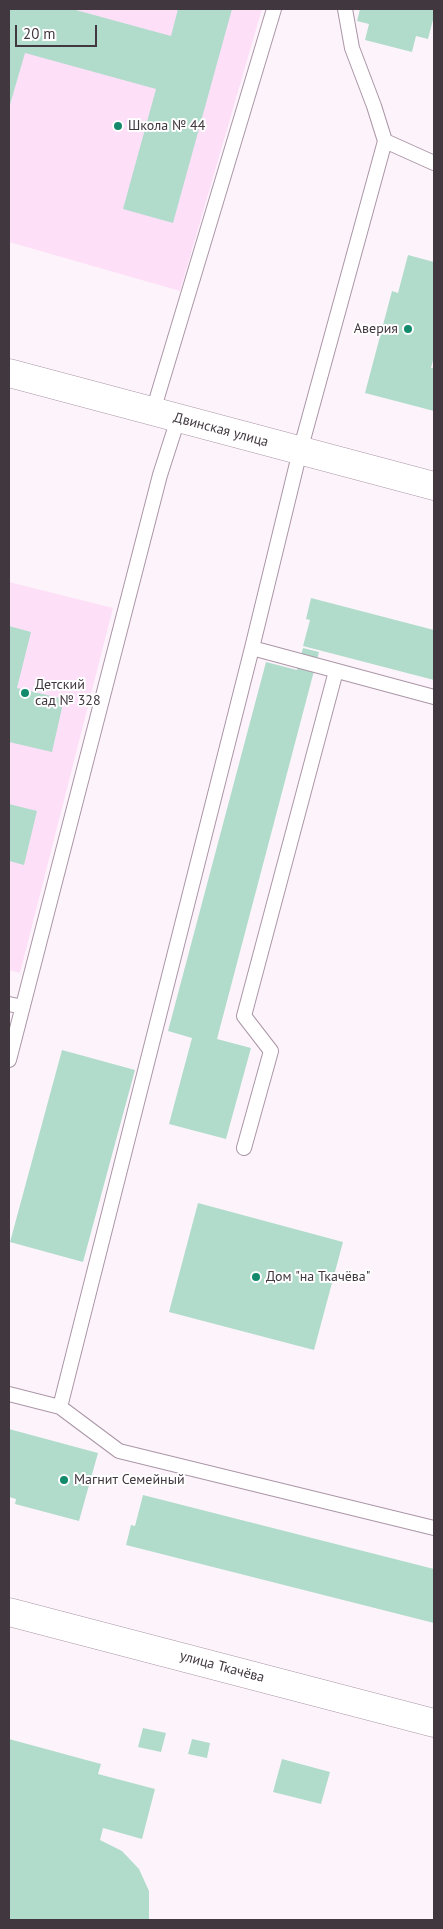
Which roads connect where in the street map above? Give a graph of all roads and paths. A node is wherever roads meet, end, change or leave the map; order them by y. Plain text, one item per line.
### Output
1 (274, 9) edge
2 (345, 9) edge
3 (385, 140) junction
4 (434, 163) edge
5 (9, 373) edge
6 (166, 415) junction
7 (300, 451) junction
8 (434, 486) edge
9 (252, 648) junction
10 (336, 670) junction
11 (434, 697) edge
12 (16, 1006) edge
13 (9, 1060) edge
14 (244, 1148) dead end
15 (9, 1394) edge
16 (60, 1407) junction
17 (434, 1528) edge
18 (9, 1612) edge
19 (434, 1723) edge

1 - 6 lane
2 - 3 lane
3 - 4 lane
3 - 7 lane
5 - 6 street, Двинская улица
6 - 7 street, Двинская улица
6 - 12 lane
7 - 8 street, Двинская улица
7 - 9 lane
9 - 10 lane
9 - 16 lane
10 - 11 lane
10 - 14 lane
12 - 13 lane
15 - 16 lane
16 - 17 lane
18 - 19 street, улица Ткачёва

